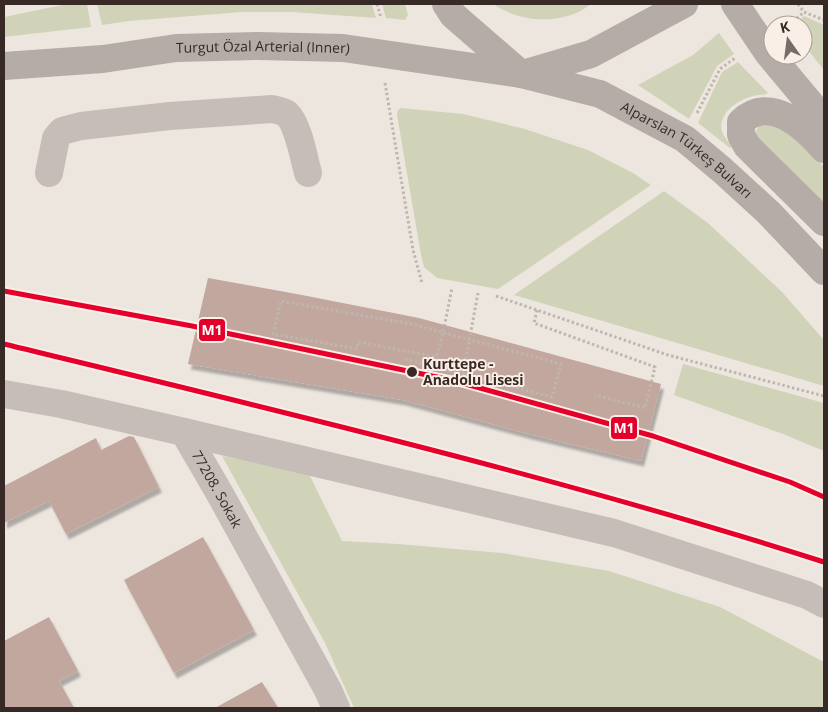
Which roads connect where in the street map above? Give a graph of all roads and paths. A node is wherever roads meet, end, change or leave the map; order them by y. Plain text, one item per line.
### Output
1 (378, 4) edge
2 (446, 4) edge
3 (684, 4) edge
4 (735, 4) edge
5 (798, 4) edge
6 (804, 12) junction
7 (801, 15) edge
8 (381, 18) dead end
9 (824, 20) edge
10 (735, 58) dead end
11 (4, 66) edge
12 (521, 74) junction
13 (385, 82) dead end
14 (696, 115) dead end
15 (824, 120) edge
16 (824, 149) edge
17 (308, 173) dead end
18 (49, 174) dead end
19 (824, 222) edge
20 (824, 271) edge
21 (422, 283) dead end
22 (452, 288) dead end
23 (478, 293) dead end
24 (496, 296) dead end
25 (537, 310) junction
26 (443, 333) junction
27 (469, 339) junction
28 (436, 357) junction
29 (405, 359) dead end
30 (434, 366) junction
31 (463, 374) junction
32 (4, 394) edge
33 (595, 395) dead end
34 (824, 396) edge
35 (184, 432) junction
36 (824, 604) edge
37 (336, 708) edge

1 - 8 path
2 - 12 main road
3 - 12 main road
4 - 15 main road
5 - 6 path
6 - 7 path
6 - 9 path
10 - 14 path
11 - 12 main road, Turgut Özal Arterial (Inner)
12 - 20 main road, Alparslan Türkeş Bulvarı
13 - 21 path
16 - 19 main road
17 - 18 street
22 - 26 path
23 - 27 path
24 - 25 path
25 - 33 path
25 - 34 path
26 - 27 path
26 - 28 path
26 - 28 path
27 - 31 path
27 - 31 path
28 - 30 path
29 - 30 path
30 - 31 path
32 - 35 street
35 - 36 street
35 - 37 street, 77208. Sokak

